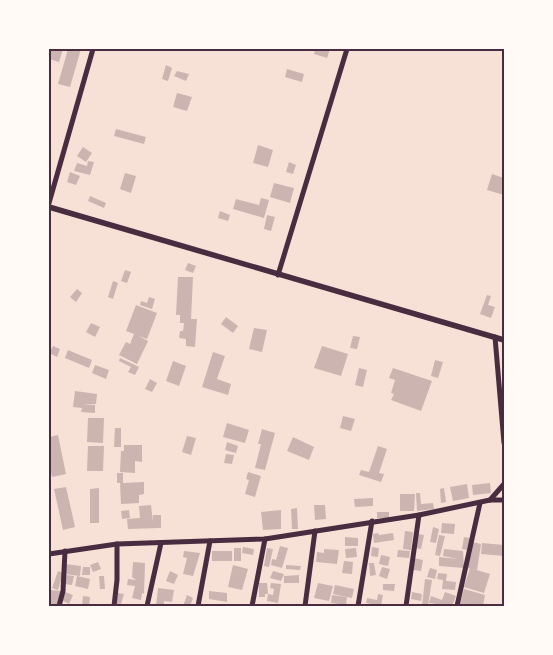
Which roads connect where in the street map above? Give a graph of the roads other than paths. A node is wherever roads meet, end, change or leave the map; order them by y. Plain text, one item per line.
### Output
1 (93, 49) edge
2 (347, 49) edge
3 (49, 204) edge
4 (49, 207) edge
5 (278, 275) junction
6 (495, 337) junction
7 (504, 340) edge
8 (504, 443) edge
9 (503, 486) edge
10 (490, 500) junction
11 (503, 500) edge
12 (480, 503) junction
13 (419, 515) junction
14 (372, 521) junction
15 (315, 531) junction
16 (265, 539) junction
17 (210, 541) junction
18 (161, 542) junction
19 (118, 544) junction
20 (65, 551) junction
21 (49, 554) edge
22 (59, 606) edge
23 (114, 606) edge
24 (147, 606) edge
25 (198, 606) edge
26 (252, 606) edge
27 (305, 606) edge
28 (358, 606) edge
29 (406, 606) edge
30 (457, 606) edge

1 - 3 street
2 - 5 street
4 - 5 street
5 - 6 street
6 - 7 street
6 - 8 street
9 - 10 street
9 - 11 street
10 - 11 street
10 - 12 street
12 - 13 street
12 - 30 street
13 - 14 street
13 - 29 street
14 - 15 street
14 - 28 street
15 - 16 street
15 - 27 street
16 - 17 street
16 - 26 street
17 - 18 street
17 - 25 street
18 - 19 street
18 - 24 street
19 - 20 street
19 - 23 street
20 - 21 street
20 - 22 street

